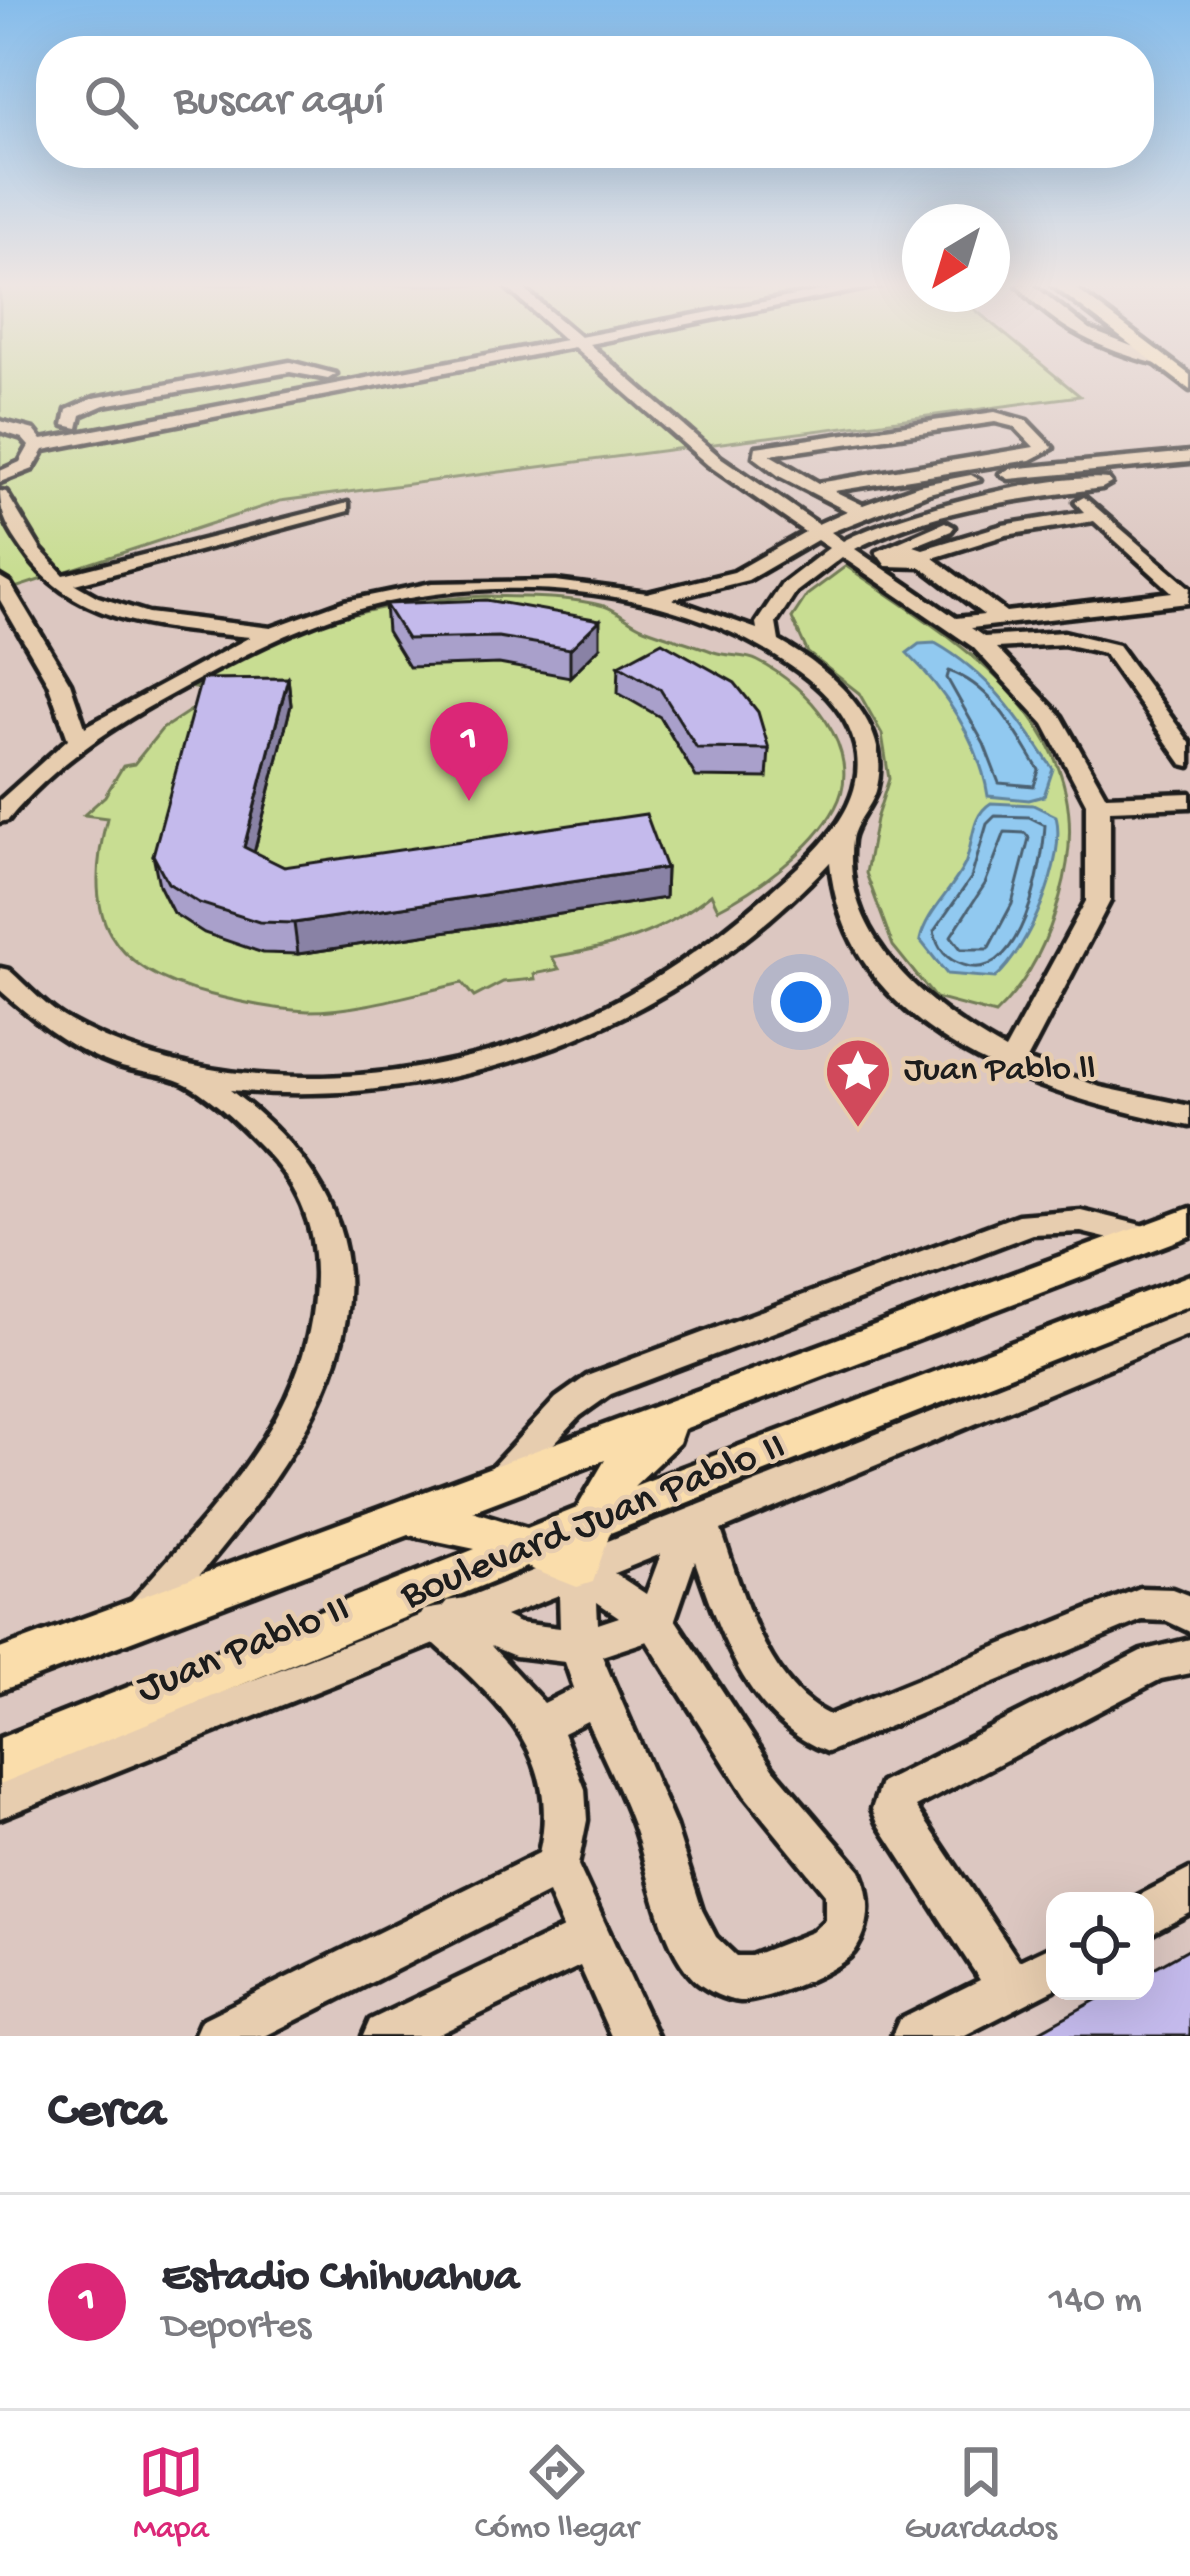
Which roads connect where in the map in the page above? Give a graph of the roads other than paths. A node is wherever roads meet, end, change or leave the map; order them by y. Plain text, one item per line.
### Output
1 (217, 380) edge
2 (346, 380) edge
3 (620, 380) edge
4 (0, 426) edge
5 (33, 440) junction
6 (1190, 457) edge
7 (1190, 473) edge
8 (0, 477) edge
9 (815, 489) junction
10 (0, 496) edge
11 (1083, 501) junction
12 (342, 507) dead end
13 (861, 511) junction
14 (983, 516) junction
15 (1003, 530) junction
16 (815, 531) junction
17 (843, 548) junction
18 (895, 555) junction
19 (923, 557) junction
20 (62, 582) junction
21 (0, 583) edge
22 (971, 593) junction
23 (1189, 596) edge
24 (640, 598) junction
25 (942, 598) junction
26 (1000, 616) junction
27 (964, 622) junction
28 (267, 633) junction
29 (769, 642) junction
30 (980, 644) junction
31 (79, 740) junction
32 (1190, 759) edge
33 (1190, 800) edge
34 (1098, 803) junction
35 (0, 815) edge
36 (840, 835) junction
37 (0, 976) edge
38 (1012, 1064) junction
39 (194, 1077) junction
40 (1190, 1116) edge
41 (1190, 1221) edge
42 (1146, 1237) junction
43 (1190, 1289) edge
44 (1190, 1321) edge
45 (696, 1408) junction
46 (916, 1415) junction
47 (493, 1485) junction
48 (412, 1517) junction
49 (590, 1522) junction
50 (695, 1525) junction
51 (535, 1546) junction
52 (577, 1568) junction
53 (1190, 1616) edge
54 (449, 1617) junction
55 (138, 1619) junction
56 (655, 1621) junction
57 (580, 1647) junction
58 (1190, 1656) edge
59 (0, 1670) edge
60 (594, 1697) junction
61 (538, 1726) junction
62 (0, 1761) edge
63 (0, 1798) edge
64 (556, 1866) junction
65 (1190, 1890) edge
66 (1154, 1911) edge
67 (588, 1939) junction
68 (1046, 1971) edge
69 (1012, 1989) junction
70 (217, 2036) edge
71 (386, 2036) edge
72 (634, 2036) edge
73 (915, 2036) edge

1 - 5 lane
2 - 5 lane
3 - 16 lane
4 - 5 lane
5 - 8 lane
6 - 13 lane
7 - 11 lane
9 - 9 lane
9 - 13 lane
10 - 20 lane
11 - 14 lane
11 - 15 lane
11 - 17 lane
11 - 23 lane
12 - 20 lane
13 - 16 lane
14 - 15 lane
14 - 18 lane
15 - 19 lane
16 - 17 lane
16 - 24 lane
17 - 27 lane
17 - 29 lane
18 - 19 lane
18 - 25 lane
19 - 22 lane
20 - 28 lane
21 - 31 lane
22 - 25 lane
22 - 26 lane
23 - 26 lane
24 - 28 lane
24 - 29 lane
25 - 27 lane
26 - 27 lane
27 - 30 lane
28 - 31 lane
29 - 36 lane
30 - 32 lane
30 - 34 lane
31 - 35 lane
33 - 34 lane
34 - 38 lane
36 - 38 lane
36 - 39 lane
37 - 39 lane
38 - 40 lane
39 - 55 lane
41 - 42 main road, Boulevard Juan Pablo II
42 - 45 main road, Boulevard Juan Pablo II
42 - 47 lane
43 - 46 main road, Boulevard Juan Pablo II
44 - 46 lane, Juan Pablo II
45 - 47 main road, Boulevard Juan Pablo II
45 - 49 main road
46 - 49 main road, Boulevard Juan Pablo II
46 - 50 lane, Juan Pablo II
47 - 48 main road, Boulevard Juan Pablo II
48 - 51 main road
48 - 55 main road, Boulevard Juan Pablo II
49 - 51 main road, Boulevard Juan Pablo II
49 - 52 main road
50 - 52 lane, Juan Pablo II
50 - 53 lane
50 - 56 lane
51 - 52 main road
51 - 62 main road, Boulevard Juan Pablo II
52 - 54 lane, Juan Pablo II
52 - 56 lane
52 - 57 lane
54 - 57 lane
54 - 61 lane
54 - 63 lane, Juan Pablo II
55 - 59 main road, Boulevard Juan Pablo II
56 - 57 lane
56 - 60 lane
57 - 60 lane
58 - 69 lane
60 - 61 lane
61 - 64 lane
64 - 67 lane
64 - 70 lane
65 - 66 lane
67 - 71 lane
67 - 72 lane
68 - 69 lane
69 - 73 lane

